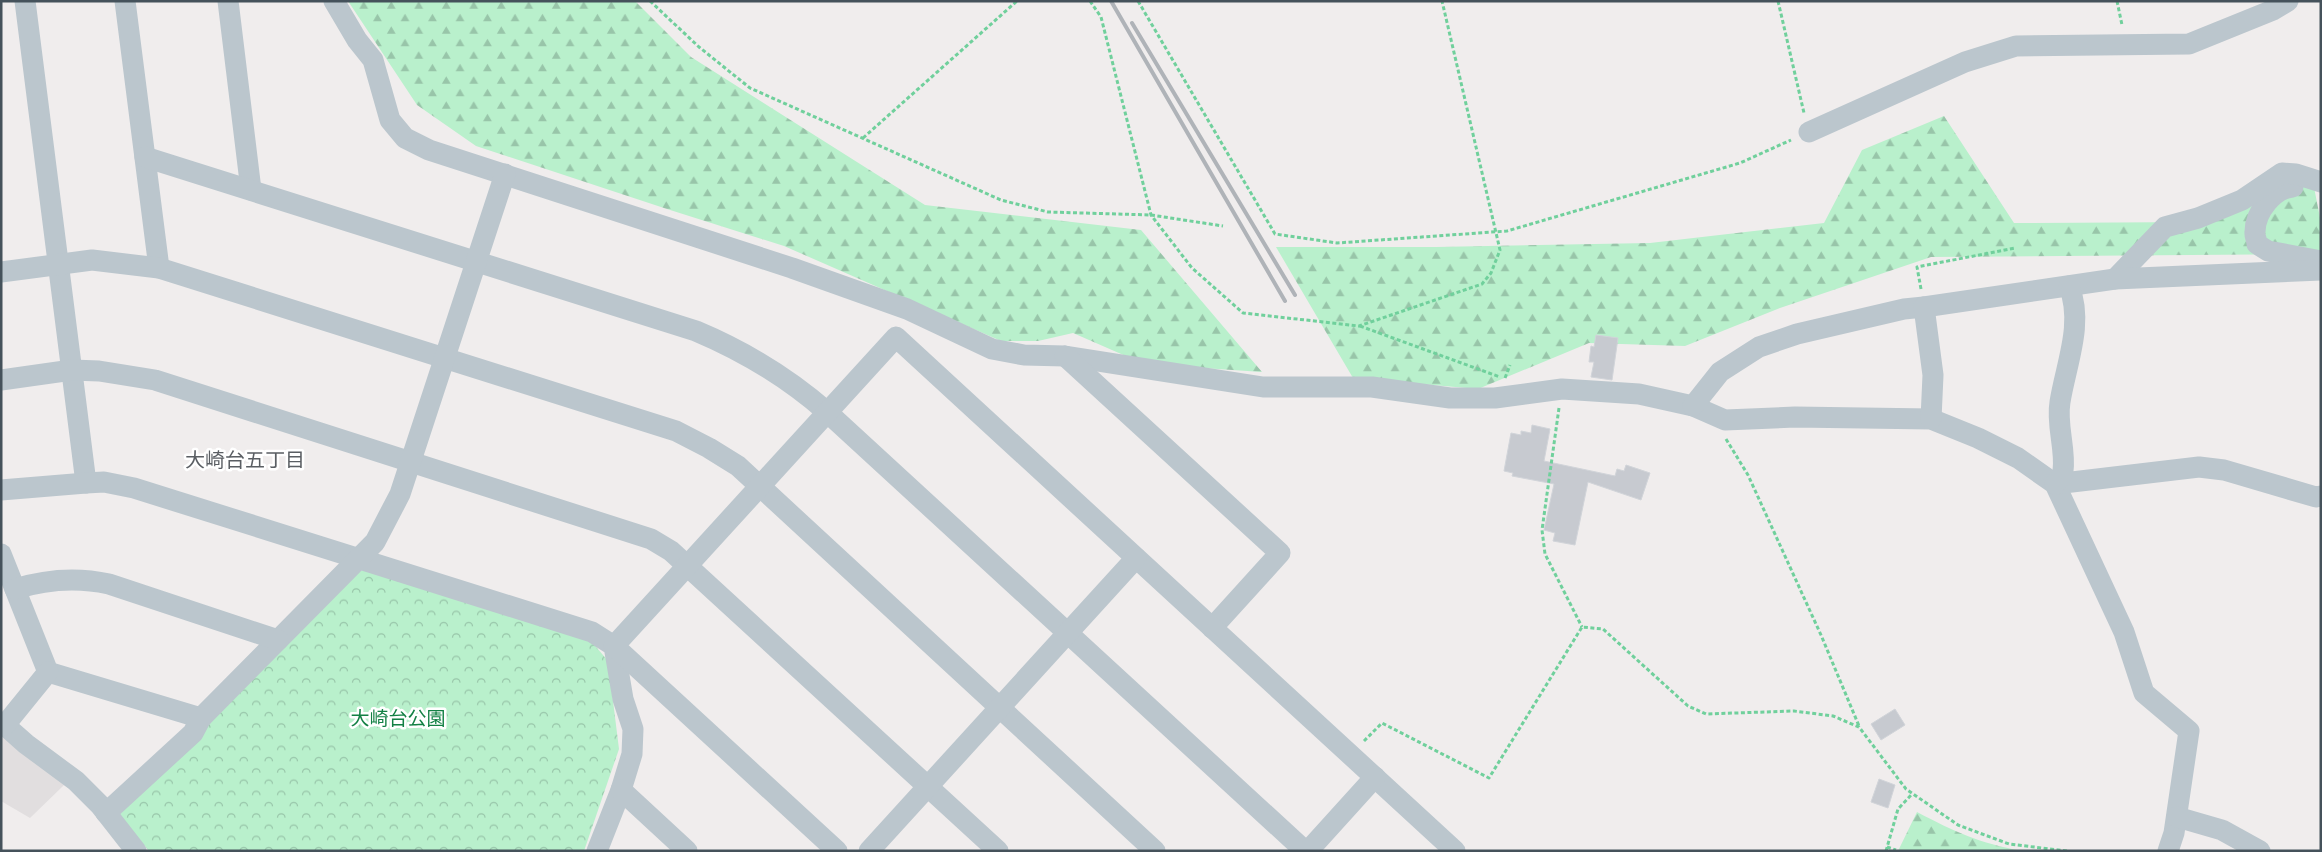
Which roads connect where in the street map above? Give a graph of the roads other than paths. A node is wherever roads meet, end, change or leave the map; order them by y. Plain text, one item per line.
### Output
1 (25, 1) edge
2 (125, 1) edge
3 (228, 1) edge
4 (334, 1) edge
5 (2288, 1) edge
6 (1809, 132) road end
7 (145, 157) junction
8 (505, 174) junction
9 (2321, 182) edge
10 (251, 190) junction
11 (2321, 261) edge
12 (476, 262) junction
13 (58, 264) junction
14 (159, 268) junction
15 (2321, 270) edge
16 (1, 272) edge
17 (2115, 279) junction
18 (2068, 286) junction
19 (1924, 307) junction
20 (1065, 356) junction
21 (445, 358) junction
22 (72, 370) junction
23 (1, 380) edge
24 (1693, 406) junction
25 (828, 412) junction
26 (1930, 419) junction
27 (411, 461) junction
28 (86, 482) junction
29 (2055, 484) junction
30 (759, 487) junction
31 (1, 490) edge
32 (2321, 496) edge
33 (1, 554) edge
34 (1136, 558) junction
35 (358, 559) junction
36 (687, 566) junction
37 (15, 589) junction
38 (1212, 628) junction
39 (1068, 633) junction
40 (278, 640) junction
41 (614, 646) junction
42 (48, 672) junction
43 (999, 708) junction
44 (202, 718) junction
45 (3, 724) edge
46 (1375, 777) junction
47 (928, 786) junction
48 (621, 790) junction
49 (106, 813) junction
50 (2177, 817) junction
51 (136, 851) edge
52 (597, 851) edge
53 (687, 851) edge
54 (837, 851) edge
55 (869, 851) edge
56 (998, 851) edge
57 (1155, 851) edge
58 (1306, 851) edge
59 (1455, 851) edge
60 (2168, 851) edge
61 (2260, 851) edge

1 - 13 street
2 - 7 street
3 - 10 street
4 - 8 street
5 - 6 street
7 - 10 street
7 - 14 street
8 - 12 street
8 - 20 street
9 - 11 street
9 - 17 street
10 - 12 street
12 - 21 street
12 - 25 street
13 - 14 street
13 - 16 street
13 - 22 street
14 - 21 street
15 - 17 street
17 - 18 street
18 - 19 street
18 - 29 street
19 - 24 street
19 - 26 street
20 - 24 street
20 - 38 street
21 - 27 street
21 - 30 street
22 - 23 street
22 - 27 street
22 - 28 street
24 - 26 street
25 - 30 street
25 - 34 street
25 - 39 street
26 - 29 street
27 - 35 street
27 - 36 street
28 - 31 street
28 - 35 street
29 - 32 street
29 - 50 street
30 - 36 street
30 - 43 street
33 - 37 street
34 - 38 street
34 - 39 street
35 - 40 street
35 - 41 street
36 - 41 street
36 - 47 street
37 - 40 street
37 - 42 street
38 - 46 street
39 - 43 street
39 - 58 street
40 - 44 street
41 - 48 street
41 - 54 street
42 - 44 street
42 - 45 street
43 - 47 street
43 - 57 street
44 - 49 street
45 - 49 street
46 - 58 street
46 - 59 street
47 - 55 street
47 - 56 street
48 - 52 street
48 - 53 street
49 - 51 street
50 - 60 street
50 - 61 street

